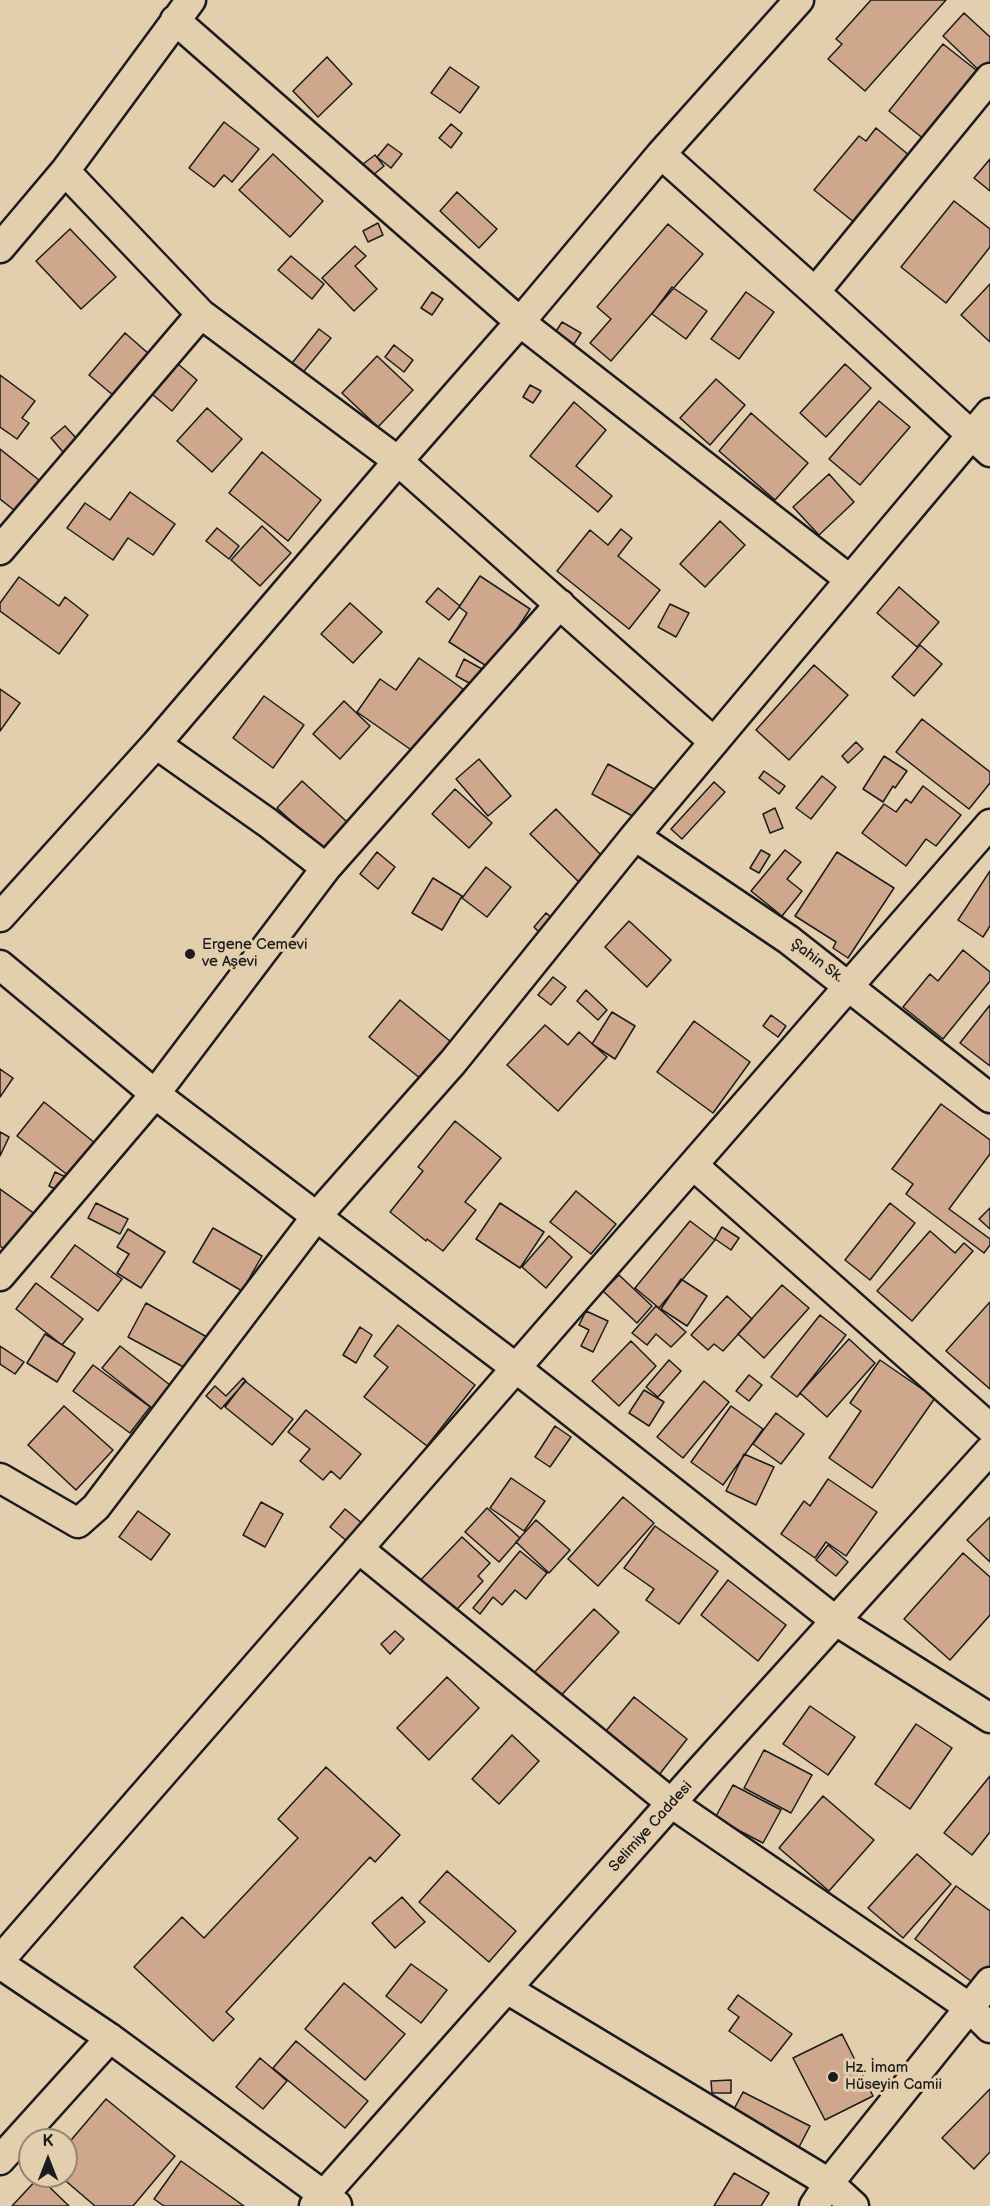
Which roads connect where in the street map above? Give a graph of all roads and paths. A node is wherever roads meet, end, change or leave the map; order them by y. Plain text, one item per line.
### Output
1 (799, 0) edge
2 (183, 10) edge
3 (990, 78) edge
4 (661, 154) junction
5 (65, 171) junction
6 (0, 248) edge
7 (815, 292) junction
8 (201, 314) junction
9 (520, 322) junction
10 (990, 413) edge
11 (980, 443) edge
12 (398, 461) junction
13 (0, 550) edge
14 (849, 579) junction
15 (560, 604) junction
16 (714, 742) junction
17 (156, 744) junction
18 (990, 824) edge
19 (635, 836) junction
20 (326, 868) junction
21 (0, 918) edge
22 (0, 964) edge
23 (850, 985) junction
24 (155, 1094) junction
25 (990, 1098) edge
26 (693, 1165) junction
27 (315, 1217) junction
28 (0, 1276) edge
29 (516, 1368) junction
30 (990, 1428) edge
31 (990, 1449) edge
32 (0, 1478) edge
33 (359, 1549) junction
34 (836, 1621) junction
35 (990, 1718) edge
36 (671, 1803) junction
37 (0, 1962) edge
38 (990, 1982) edge
39 (507, 1989) junction
40 (970, 2008) junction
41 (990, 2028) edge
42 (110, 2038) junction
43 (0, 2160) edge
44 (830, 2182) junction
45 (325, 2202) edge
46 (814, 2206) edge
47 (854, 2206) edge

1 - 4 street
2 - 5 street
2 - 9 street
3 - 7 street
4 - 7 street
4 - 9 street
5 - 6 street
5 - 8 street
7 - 11 street
8 - 12 street
8 - 13 street
9 - 12 street
9 - 14 street
10 - 11 street
11 - 14 street
12 - 15 street
12 - 17 street
14 - 16 street
15 - 16 street
15 - 20 street
16 - 19 street
17 - 20 street
17 - 21 street
18 - 23 street
19 - 23 street, Şahin Sk.
19 - 27 street
20 - 24 street
22 - 24 street
23 - 25 street, Şahin Sk.
23 - 26 street
24 - 27 street
24 - 28 street
26 - 29 street
26 - 30 street
27 - 29 street
27 - 32 street
29 - 33 street
29 - 34 street
31 - 34 street, Selimiye Caddesi
33 - 36 street
33 - 37 street
34 - 35 street
34 - 36 street, Selimiye Caddesi
36 - 39 street, Selimiye Caddesi
36 - 40 street
37 - 42 street
38 - 40 street
39 - 44 street
39 - 45 street, Selimiye Caddesi
40 - 41 street
40 - 44 street
42 - 43 street
42 - 45 street
44 - 46 street
44 - 47 street

